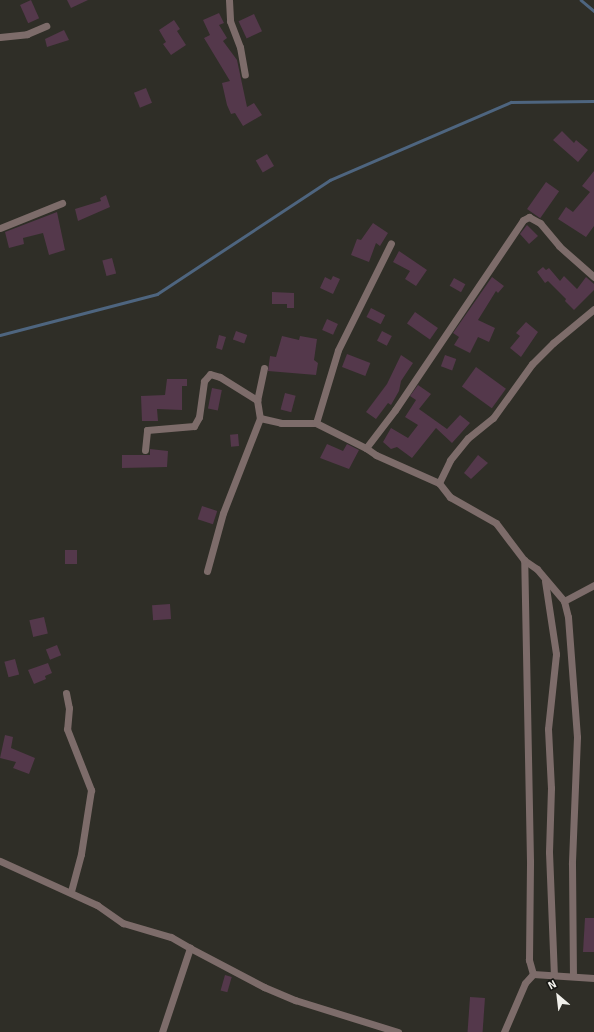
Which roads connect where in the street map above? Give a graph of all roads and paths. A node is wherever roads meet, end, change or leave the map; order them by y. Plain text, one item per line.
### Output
1 (229, 0) edge
2 (46, 26) dead end
3 (0, 37) edge
4 (246, 75) dead end
5 (62, 203) dead end
6 (0, 228) edge
7 (391, 243) dead end
8 (594, 277) edge
9 (594, 309) edge
10 (264, 368) dead end
11 (257, 400) junction
12 (260, 418) junction
13 (316, 423) junction
14 (366, 448) junction
15 (145, 450) dead end
16 (439, 483) junction
17 (524, 560) junction
18 (207, 571) dead end
19 (545, 581) junction
20 (594, 585) edge
21 (564, 601) junction
22 (66, 693) dead end
23 (0, 860) edge
24 (71, 892) junction
25 (190, 948) junction
26 (533, 974) junction
27 (554, 975) junction
28 (573, 975) junction
29 (594, 978) edge
30 (162, 1032) edge
31 (398, 1032) edge
32 (504, 1032) edge

1 - 4 street
2 - 3 street
5 - 6 street
7 - 13 street
8 - 14 street
9 - 16 street
10 - 11 street
11 - 12 street
11 - 15 street
12 - 13 street
12 - 18 street
13 - 14 street
14 - 16 street
16 - 17 street
17 - 19 street
17 - 26 street
19 - 21 street
19 - 27 street
20 - 21 street
21 - 28 street
22 - 24 street
23 - 24 street
24 - 25 street
25 - 30 street
25 - 31 street
26 - 27 street
26 - 32 street
27 - 28 street
28 - 29 street

